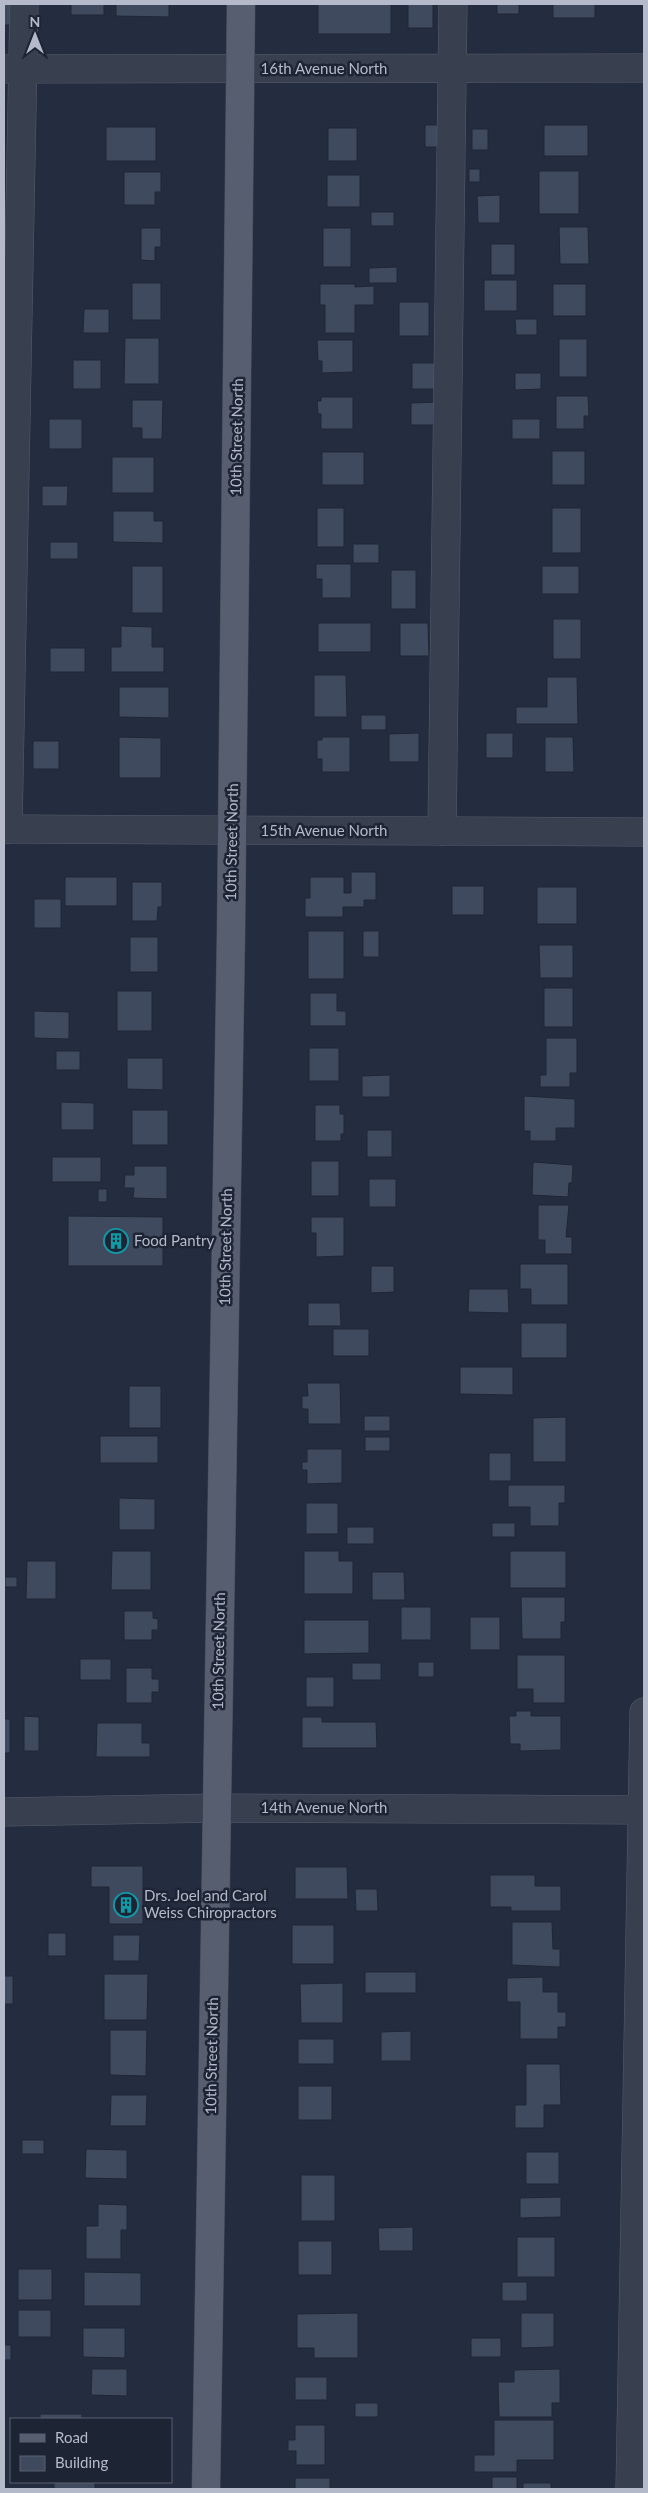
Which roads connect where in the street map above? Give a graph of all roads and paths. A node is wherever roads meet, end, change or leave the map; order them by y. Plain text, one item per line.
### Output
1 (24, 4) edge
2 (242, 4) edge
3 (452, 4) edge
4 (644, 68) edge
5 (14, 69) edge
6 (241, 69) junction
7 (452, 70) junction
8 (6, 829) edge
9 (232, 830) junction
10 (442, 831) junction
11 (644, 832) edge
12 (644, 1712) edge
13 (217, 1808) junction
14 (644, 1810) edge
15 (4, 1812) edge
16 (206, 2489) edge
17 (630, 2489) edge

1 - 5 street
2 - 6 main road, 10th Street North
3 - 7 street
4 - 7 street, 16th Avenue North
5 - 6 street, 16th Avenue North
5 - 8 street
6 - 7 street, 16th Avenue North
6 - 9 main road, 10th Street North
7 - 10 street
8 - 9 street, 15th Avenue North
9 - 10 street, 15th Avenue North
9 - 13 main road, 10th Street North
10 - 11 street, 15th Avenue North
12 - 14 street
13 - 14 street, 14th Avenue North
13 - 15 street, 14th Avenue North
13 - 16 main road, 10th Street North
14 - 17 street

